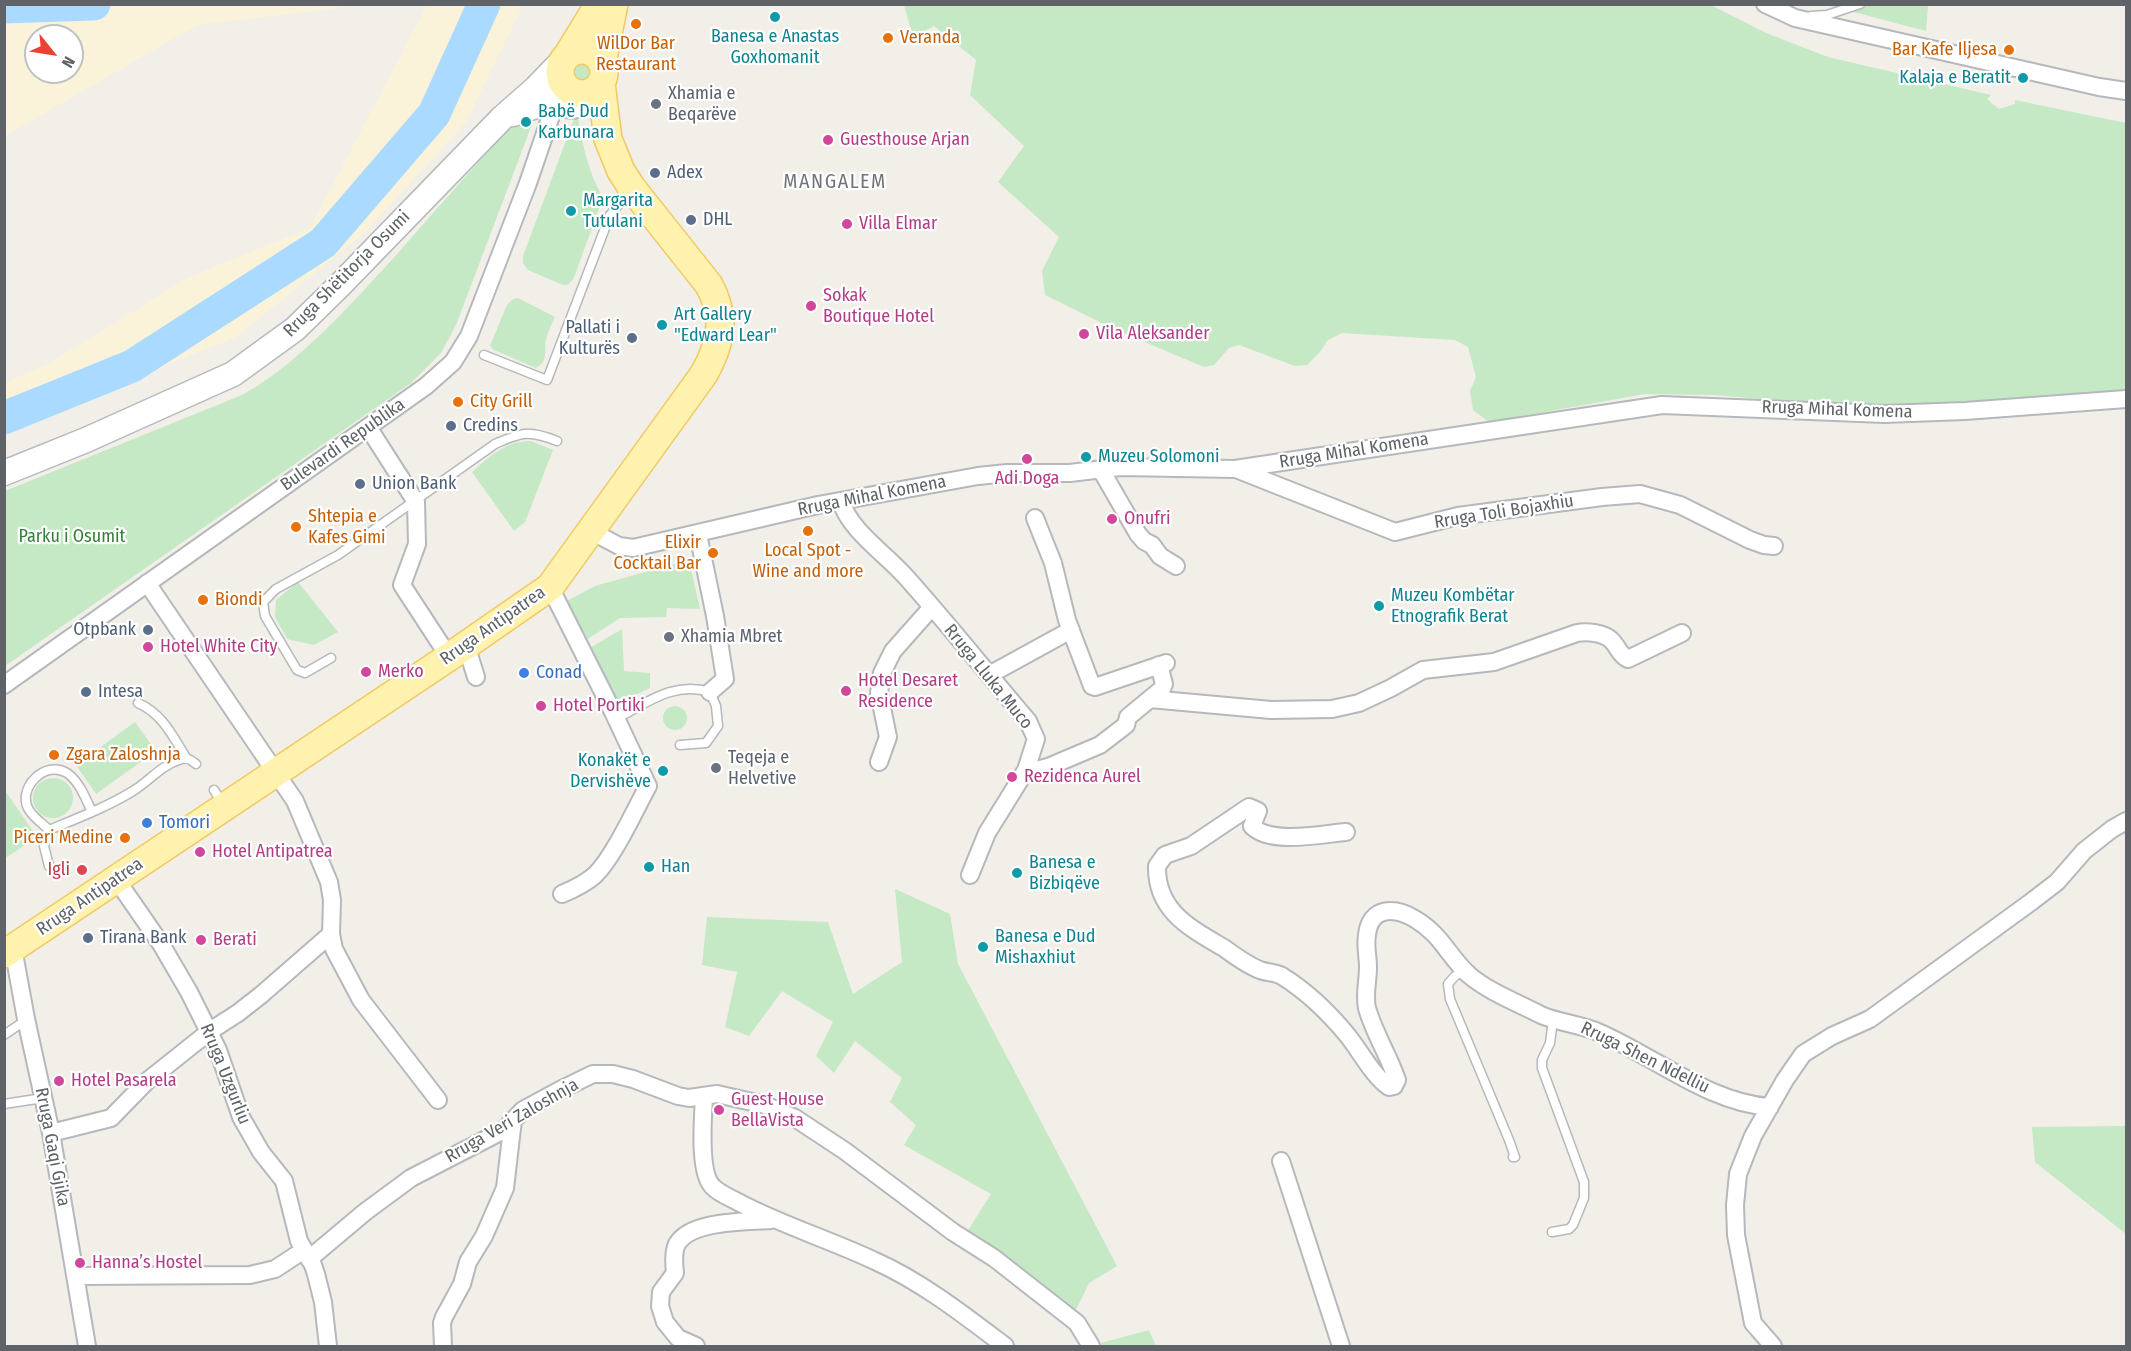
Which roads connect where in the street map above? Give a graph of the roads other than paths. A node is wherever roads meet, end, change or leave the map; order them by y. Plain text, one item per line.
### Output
1 (599, 4) edge
2 (614, 4) edge
3 (1765, 4) edge
4 (1860, 4) edge
5 (1795, 18) junction
6 (567, 56) junction
7 (602, 73) junction
8 (2127, 91) edge
9 (560, 99) junction
10 (608, 139) junction
11 (632, 188) junction
12 (484, 355) dead end
13 (2127, 399) edge
14 (368, 427) junction
15 (557, 441) dead end
16 (1235, 469) junction
17 (1101, 471) junction
18 (4, 473) edge
19 (416, 501) junction
20 (841, 501) junction
21 (1035, 518) dead end
22 (591, 531) junction
23 (698, 534) junction
24 (1774, 546) dead end
25 (1176, 566) dead end
26 (147, 583) junction
27 (550, 587) junction
28 (932, 607) junction
29 (1071, 630) junction
30 (1682, 633) dead end
31 (458, 651) junction
32 (331, 658) dead end
33 (989, 675) junction
34 (476, 677) dead end
35 (4, 685) edge
36 (710, 692) junction
37 (1150, 699) junction
38 (138, 703) dead end
39 (616, 719) junction
40 (680, 745) dead end
41 (187, 759) junction
42 (879, 762) dead end
43 (196, 764) dead end
44 (275, 773) junction
45 (1024, 773) junction
46 (92, 812) junction
47 (2127, 821) edge
48 (50, 830) junction
49 (1346, 832) dead end
50 (49, 866) dead end
51 (970, 875) dead end
52 (116, 879) junction
53 (562, 894) dead end
54 (331, 934) junction
55 (9, 951) edge
56 (1463, 968) junction
57 (26, 1019) junction
58 (1553, 1020) junction
59 (210, 1030) junction
60 (4, 1035) edge
61 (704, 1097) junction
62 (43, 1098) junction
63 (438, 1100) dead end
64 (4, 1104) edge
65 (1770, 1107) junction
66 (513, 1120) junction
67 (51, 1133) junction
68 (1513, 1157) dead end
69 (1281, 1161) dead end
70 (771, 1220) junction
71 (1552, 1232) dead end
72 (306, 1254) junction
73 (76, 1276) junction
74 (87, 1347) edge
75 (328, 1347) edge
76 (443, 1347) edge
77 (696, 1347) edge
78 (1005, 1347) edge
79 (1091, 1347) edge
80 (1341, 1347) edge
81 (1773, 1347) edge

1 - 6 main road
2 - 7 main road, Rruga Antipatrea
3 - 5 street
4 - 5 lane
5 - 8 street
6 - 7 main road
6 - 9 main road
7 - 9 main road
7 - 10 main road, Rruga Antipatrea
9 - 10 main road
9 - 14 street, Bulevardi Republika
9 - 18 main road, Rruga Shëtitorja Osumi
10 - 11 main road, Rruga Antipatrea
11 - 12 lane
11 - 22 main road, Rruga Antipatrea
13 - 16 street, Rruga Mihal Komena
14 - 19 street
14 - 26 street, Bulevardi Republika
15 - 19 lane
16 - 17 street, Rruga Mihal Komena
16 - 24 street, Rruga Toli Bojaxhiu
17 - 20 street, Rruga Mihal Komena
17 - 25 street
19 - 31 street
19 - 32 lane
20 - 23 street, Rruga Mihal Komena
20 - 28 street, Rruga Lluka Muco
21 - 29 street
22 - 23 street, Rruga Mihal Komena
22 - 27 main road, Rruga Antipatrea
23 - 36 street
26 - 35 street, Bulevardi Republika
26 - 44 street
27 - 31 main road, Rruga Antipatrea
27 - 39 street
28 - 33 street, Rruga Lluka Muco
28 - 42 street
29 - 33 street
29 - 37 street
30 - 37 street
31 - 34 street
31 - 44 main road, Rruga Antipatrea
33 - 45 street, Rruga Lluka Muco
36 - 39 lane
36 - 40 lane
37 - 45 street
38 - 41 lane
39 - 53 street
41 - 43 lane
41 - 46 lane
44 - 52 main road, Rruga Antipatrea
44 - 54 street
45 - 51 street, Rruga Lluka Muco
46 - 48 lane
46 - 48 lane
47 - 65 street
48 - 50 lane
49 - 56 street, Rruga Shen Ndelliu
52 - 55 main road, Rruga Antipatrea
52 - 59 street, Rruga Uzgurliu
54 - 59 street
54 - 63 street
55 - 57 street, Rruga Gaqi Gjika
56 - 58 street, Rruga Shen Ndelliu
56 - 68 lane
57 - 60 lane
57 - 62 street, Rruga Gaqi Gjika
58 - 65 street, Rruga Shen Ndelliu
58 - 71 lane
59 - 67 street
59 - 72 street, Rruga Uzgurliu
61 - 66 street, Rruga Veri Zaloshnja
61 - 70 street
61 - 79 street, Rruga Veri Zaloshnja
62 - 64 lane
62 - 67 street, Rruga Gaqi Gjika
65 - 81 street
66 - 72 street, Rruga Veri Zaloshnja
66 - 76 street
67 - 73 street, Rruga Gaqi Gjika
69 - 80 street
70 - 77 street
70 - 78 street
72 - 73 street, Rruga Veri Zaloshnja
72 - 75 street, Rruga Uzgurliu
73 - 74 street, Rruga Gaqi Gjika

